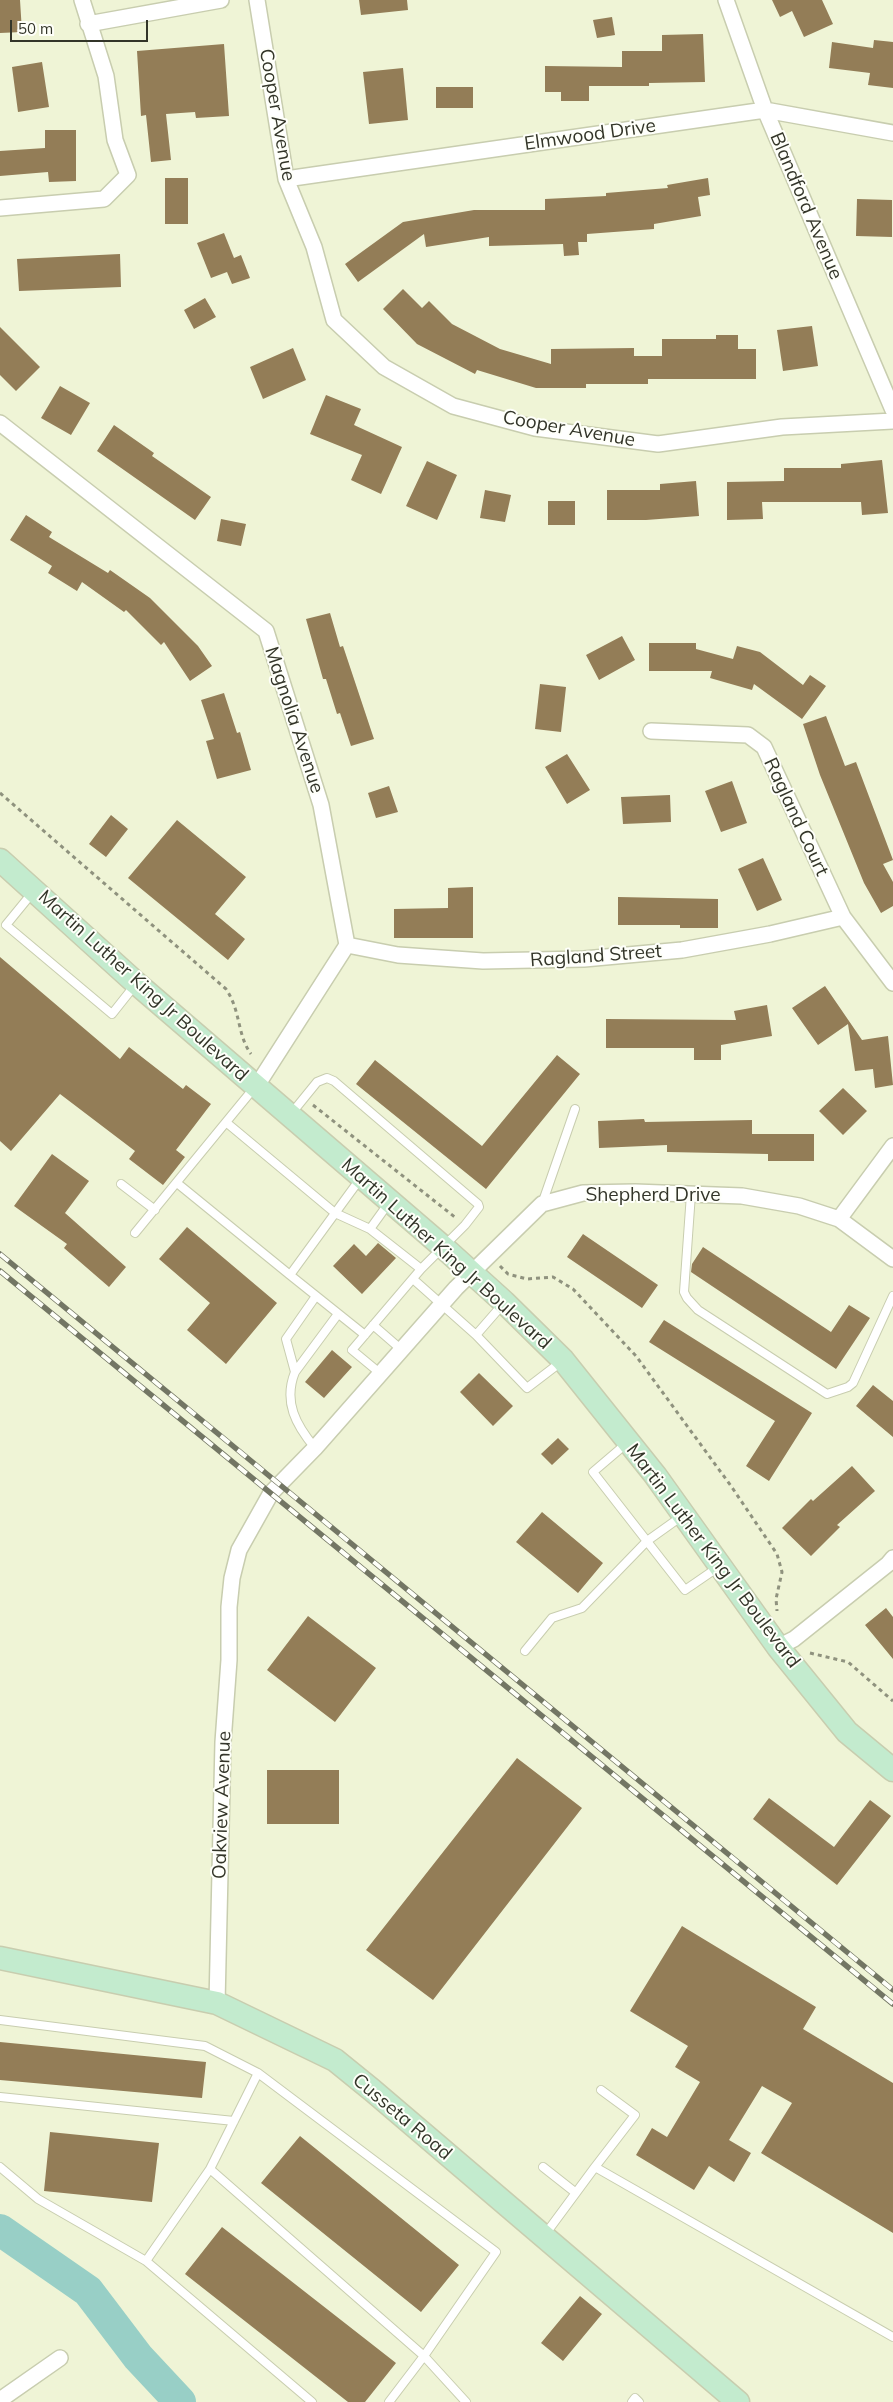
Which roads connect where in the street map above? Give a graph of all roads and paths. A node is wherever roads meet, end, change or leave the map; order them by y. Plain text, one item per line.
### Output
1 (82, 0) edge
2 (221, 0) edge
3 (258, 0) edge
4 (726, 0) edge
5 (88, 24) junction
6 (765, 110) junction
7 (893, 133) edge
8 (286, 179) junction
9 (0, 208) edge
10 (893, 410) edge
11 (893, 421) edge
12 (0, 423) edge
13 (651, 731) dead end
14 (0, 860) edge
15 (35, 889) junction
16 (842, 917) junction
17 (6, 925) junction
18 (0, 932) edge
19 (347, 945) junction
20 (136, 983) junction
21 (893, 983) edge
22 (256, 1087) junction
23 (575, 1109) dead end
24 (290, 1115) junction
25 (227, 1123) junction
26 (893, 1146) edge
27 (361, 1178) junction
28 (177, 1183) junction
29 (121, 1184) dead end
30 (691, 1194) junction
31 (389, 1202) junction
32 (542, 1204) junction
33 (155, 1210) junction
34 (334, 1213) junction
35 (839, 1219) junction
36 (370, 1228) junction
37 (135, 1233) dead end
38 (442, 1246) junction
39 (893, 1259) edge
40 (421, 1269) junction
41 (470, 1272) junction
42 (290, 1275) junction
43 (413, 1279) junction
44 (316, 1296) junction
45 (893, 1296) edge
46 (504, 1302) junction
47 (443, 1305) junction
48 (338, 1314) junction
49 (374, 1325) junction
50 (365, 1335) junction
51 (476, 1336) junction
52 (402, 1351) junction
53 (563, 1360) junction
54 (295, 1372) junction
55 (381, 1374) junction
56 (628, 1442) junction
57 (315, 1448) junction
58 (280, 1484) joint
59 (684, 1515) junction
60 (647, 1542) junction
61 (893, 1558) edge
62 (720, 1566) junction
63 (778, 1647) junction
64 (525, 1651) dead end
65 (893, 1770) edge
66 (0, 1958) edge
67 (217, 2003) junction
68 (0, 2020) edge
69 (258, 2073) junction
70 (601, 2090) dead end
71 (0, 2097) edge
72 (234, 2122) junction
73 (0, 2167) edge
74 (543, 2167) dead end
75 (596, 2167) junction
76 (210, 2168) junction
77 (576, 2192) junction
78 (543, 2237) junction
79 (146, 2261) junction
80 (893, 2337) edge
81 (424, 2356) junction
82 (60, 2358) dead end
83 (0, 2400) edge
84 (312, 2402) edge
85 (389, 2402) edge
86 (466, 2402) edge
87 (632, 2402) edge
88 (639, 2402) edge
89 (738, 2402) edge

1 - 5 street
2 - 5 street
3 - 8 street, Cooper Avenue
4 - 6 street, Blandford Avenue
5 - 9 street
6 - 7 street, Elmwood Drive
6 - 8 street, Elmwood Drive
6 - 10 street, Blandford Avenue
8 - 11 street, Cooper Avenue
12 - 19 street, Magnolia Avenue
13 - 16 street, Ragland Court
14 - 15 main road, Martin Luther King Jr Boulevard
15 - 17 lane
15 - 20 main road, Martin Luther King Jr Boulevard
16 - 19 street, Ragland Street
16 - 21 street, Ragland Court
17 - 18 lane
17 - 20 lane
19 - 22 street
20 - 22 main road, Martin Luther King Jr Boulevard
22 - 24 main road, Martin Luther King Jr Boulevard
22 - 25 lane
23 - 32 lane
24 - 27 main road, Martin Luther King Jr Boulevard
24 - 38 lane
25 - 28 lane
25 - 34 lane
26 - 35 street
27 - 31 main road, Martin Luther King Jr Boulevard
27 - 34 lane
28 - 33 lane
28 - 42 lane
29 - 33 lane
30 - 32 street, Shepherd Drive
30 - 35 street, Shepherd Drive
30 - 45 lane
31 - 36 lane
31 - 38 main road, Martin Luther King Jr Boulevard
32 - 41 street, Shepherd Drive
33 - 37 lane
34 - 36 lane
34 - 42 lane
35 - 39 street, Shepherd Drive
36 - 40 lane
38 - 40 lane
38 - 41 main road, Martin Luther King Jr Boulevard
40 - 43 lane
41 - 46 main road, Martin Luther King Jr Boulevard
41 - 47 street, Shepherd Drive
42 - 44 lane
43 - 47 lane
43 - 49 lane
44 - 48 lane
44 - 54 lane
46 - 51 lane
46 - 53 main road, Martin Luther King Jr Boulevard
47 - 51 lane
47 - 52 street, Shepherd Drive
48 - 50 lane
48 - 54 lane
49 - 50 lane
49 - 52 lane
50 - 55 lane
51 - 53 lane
52 - 55 street, Shepherd Drive
53 - 56 main road, Martin Luther King Jr Boulevard
54 - 57 lane
55 - 57 street, Shepherd Drive
56 - 59 main road, Martin Luther King Jr Boulevard
56 - 60 lane
57 - 58 street, Shepherd Drive
58 - 67 street, Oakview Avenue
59 - 60 lane
59 - 62 main road, Martin Luther King Jr Boulevard
60 - 62 lane
60 - 64 lane
61 - 63 street
62 - 63 main road, Martin Luther King Jr Boulevard
63 - 65 main road, Martin Luther King Jr Boulevard
66 - 67 main road, Cusseta Road
67 - 78 main road, Cusseta Road
68 - 69 lane
69 - 72 lane
69 - 81 lane
70 - 75 lane
71 - 72 lane
72 - 76 lane
73 - 79 lane
74 - 77 lane
75 - 77 lane
75 - 80 lane
76 - 79 lane
76 - 81 lane
77 - 78 lane
78 - 89 main road, Cusseta Road
79 - 84 lane
81 - 85 lane
81 - 86 lane
82 - 83 street
87 - 88 lane

